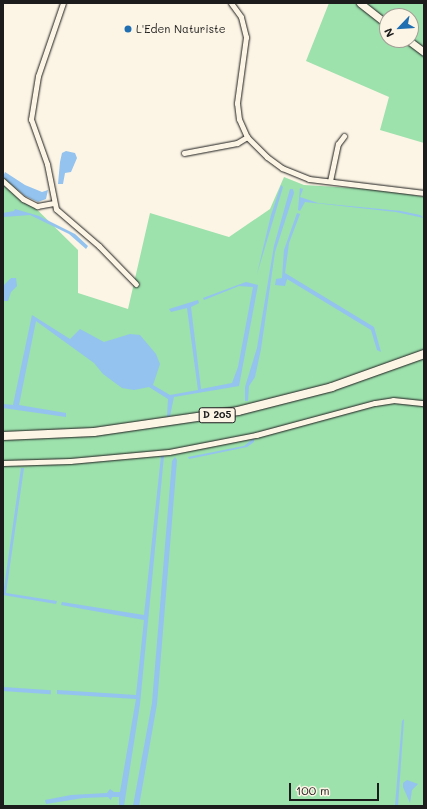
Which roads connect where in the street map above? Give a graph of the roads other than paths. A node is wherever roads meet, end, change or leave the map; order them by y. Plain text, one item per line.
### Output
1 (62, 3) edge
2 (231, 3) edge
3 (360, 3) edge
4 (379, 18) edge
5 (344, 136) dead end
6 (247, 137) junction
7 (184, 153) dead end
8 (3, 181) edge
9 (330, 181) junction
10 (424, 192) edge
11 (54, 203) junction
12 (136, 284) dead end
13 (424, 354) edge
14 (424, 403) edge
15 (3, 436) edge
16 (3, 463) edge

1 - 11 street
2 - 6 street
3 - 4 main road
5 - 9 street
6 - 7 street
6 - 9 street
8 - 11 street
9 - 10 street
11 - 12 street
13 - 15 main road, D 205
14 - 16 street

